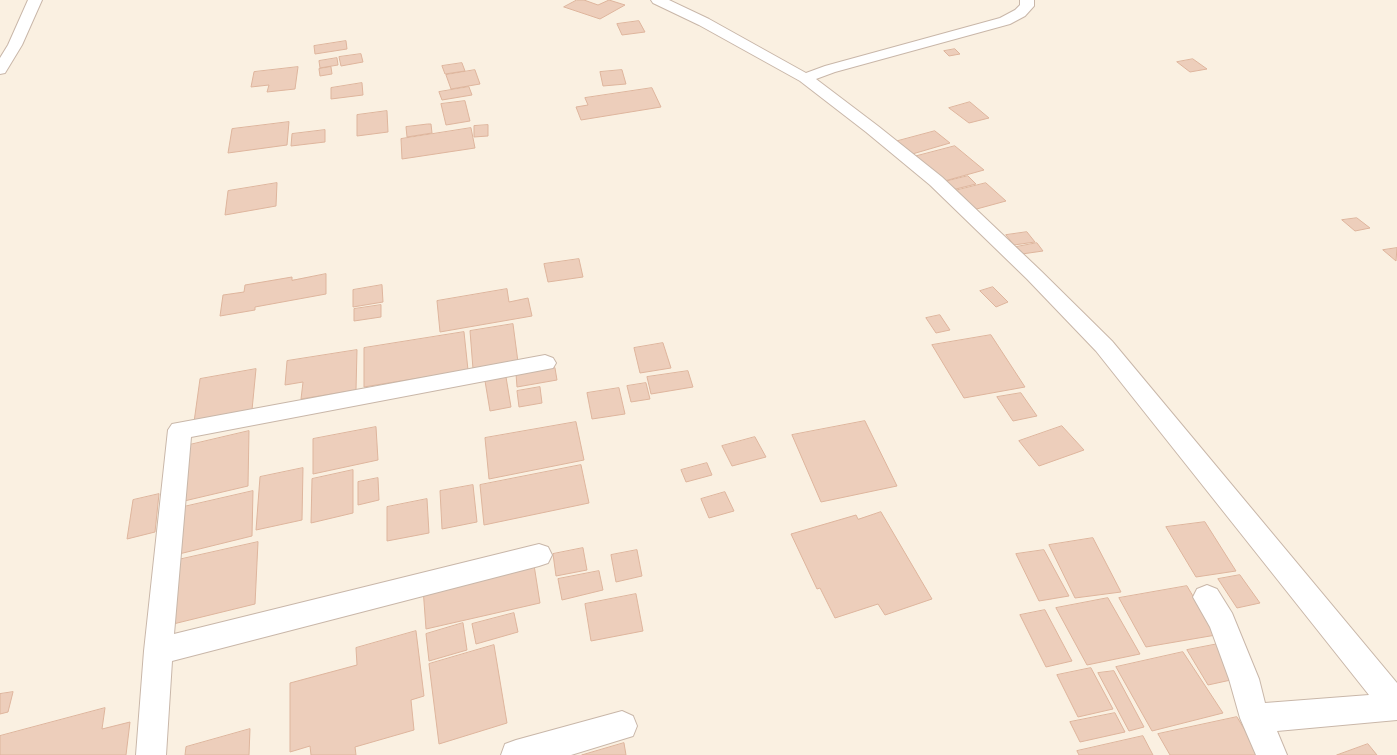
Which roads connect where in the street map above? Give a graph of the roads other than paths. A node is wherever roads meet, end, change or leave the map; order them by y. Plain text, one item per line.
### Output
1 (35, 0) edge
2 (658, 0) edge
3 (1027, 0) edge
4 (15, 45) junction
5 (0, 48) edge
6 (0, 70) edge
7 (805, 78) junction
8 (545, 363) dead end
9 (539, 555) dead end
10 (1206, 597) dead end
11 (158, 652) junction
12 (1393, 706) edge
13 (1255, 718) junction
14 (622, 726) dead end
15 (151, 755) edge
16 (516, 755) edge
17 (1272, 755) edge

1 - 4 street
2 - 7 street
3 - 7 street
4 - 5 street
4 - 6 street
7 - 12 street
8 - 11 street
9 - 11 street
10 - 13 street
11 - 15 street
12 - 13 street
13 - 17 street
14 - 16 street

